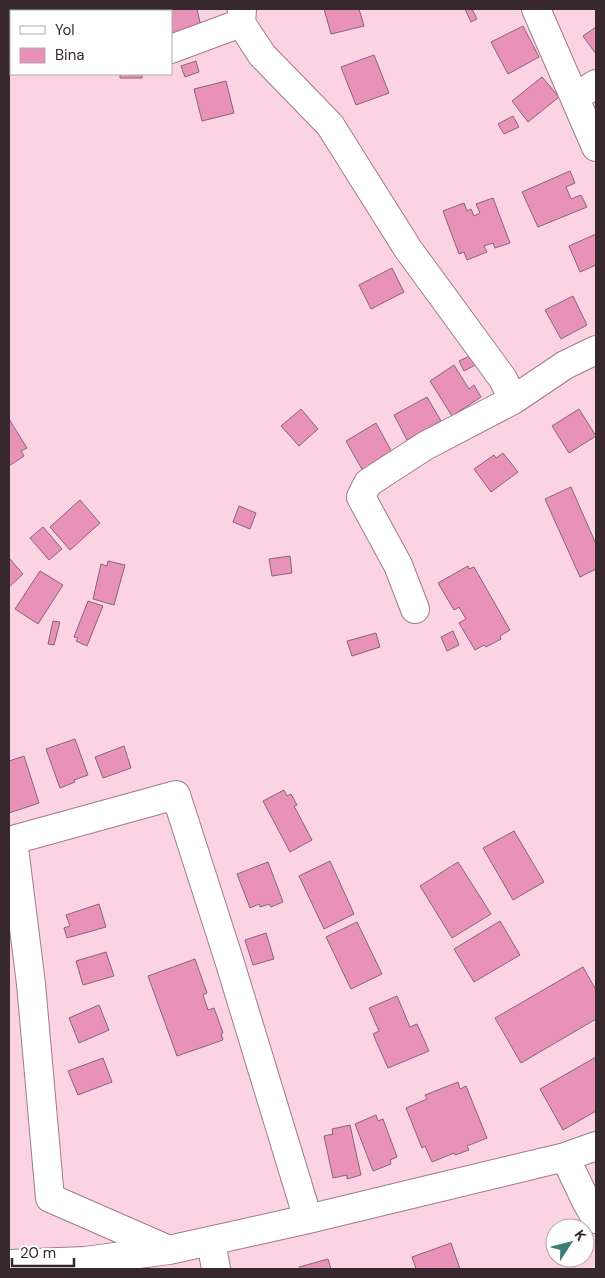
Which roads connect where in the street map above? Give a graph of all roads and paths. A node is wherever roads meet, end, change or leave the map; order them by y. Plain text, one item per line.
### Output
1 (536, 9) edge
2 (241, 16) edge
3 (172, 49) edge
4 (586, 90) edge
5 (596, 147) edge
6 (596, 350) edge
7 (513, 400) junction
8 (415, 609) dead end
9 (11, 841) edge
10 (596, 1146) edge
11 (565, 1157) junction
12 (596, 1219) edge
13 (308, 1220) junction
14 (211, 1241) junction
15 (169, 1250) junction
16 (9, 1264) edge
17 (53, 1266) edge
18 (216, 1269) edge

1 - 4 street
2 - 3 street
2 - 7 street
4 - 5 street
6 - 7 street
7 - 8 street
9 - 13 street
9 - 15 street
10 - 11 street
11 - 12 street
11 - 13 street
13 - 14 street
14 - 15 street
14 - 18 street
15 - 17 street
16 - 17 street

